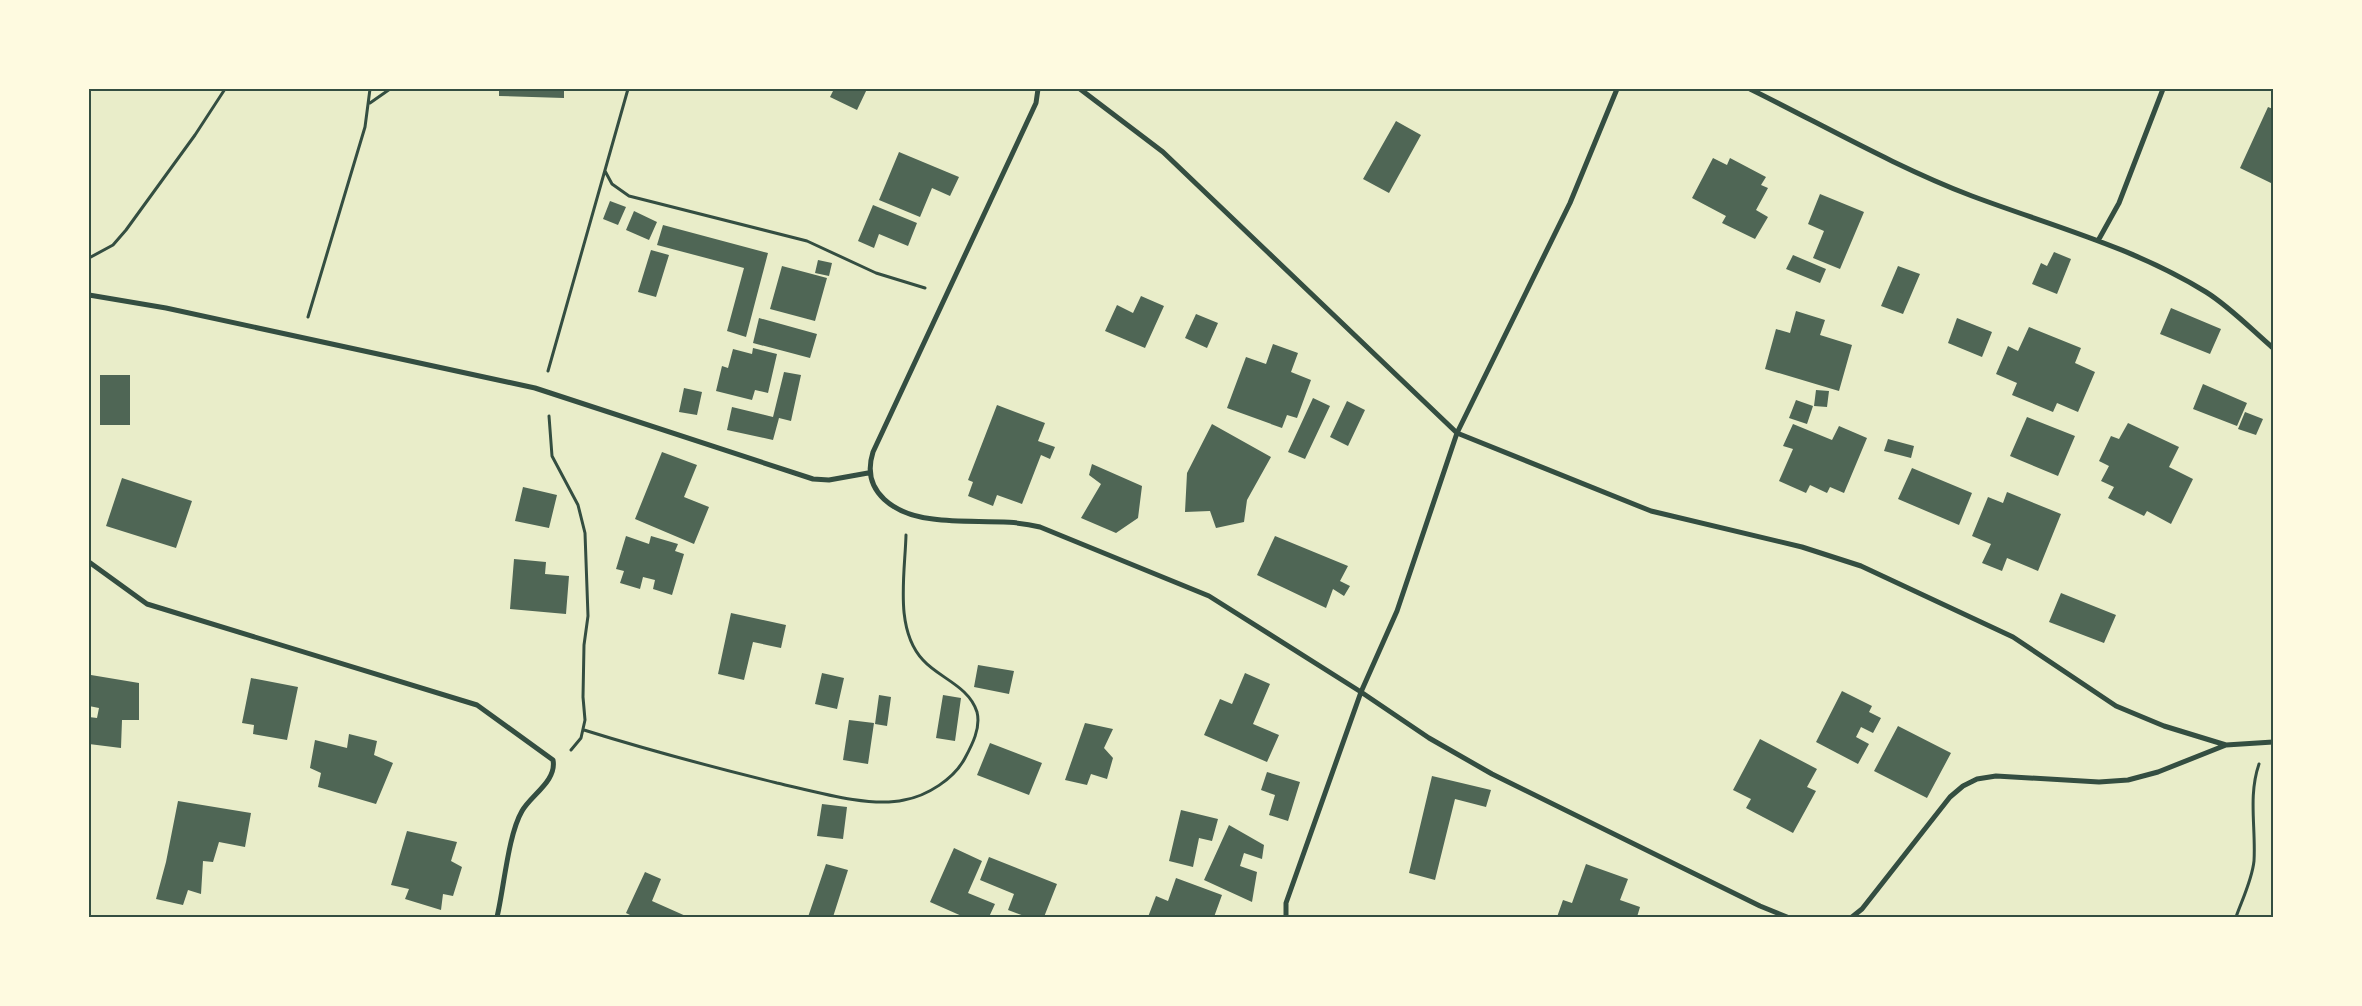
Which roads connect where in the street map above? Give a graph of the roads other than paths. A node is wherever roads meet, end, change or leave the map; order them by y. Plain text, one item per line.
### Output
1 (1038, 89) edge
2 (1080, 89) edge
3 (1617, 89) edge
4 (1750, 89) edge
5 (2163, 89) edge
6 (2098, 239) junction
7 (89, 295) edge
8 (2273, 348) edge
9 (1457, 433) junction
10 (868, 473) junction
11 (89, 562) edge
12 (1361, 692) junction
13 (2273, 742) edge
14 (2226, 745) junction
15 (497, 917) edge
16 (1286, 917) edge
17 (1787, 917) edge
18 (1852, 917) edge

1 - 10 street
2 - 9 street
3 - 9 street
4 - 6 street
5 - 6 street
6 - 8 street
7 - 10 street
9 - 12 street
9 - 14 street
10 - 12 street
11 - 15 street
12 - 16 street
12 - 17 street
13 - 14 street
14 - 18 street

